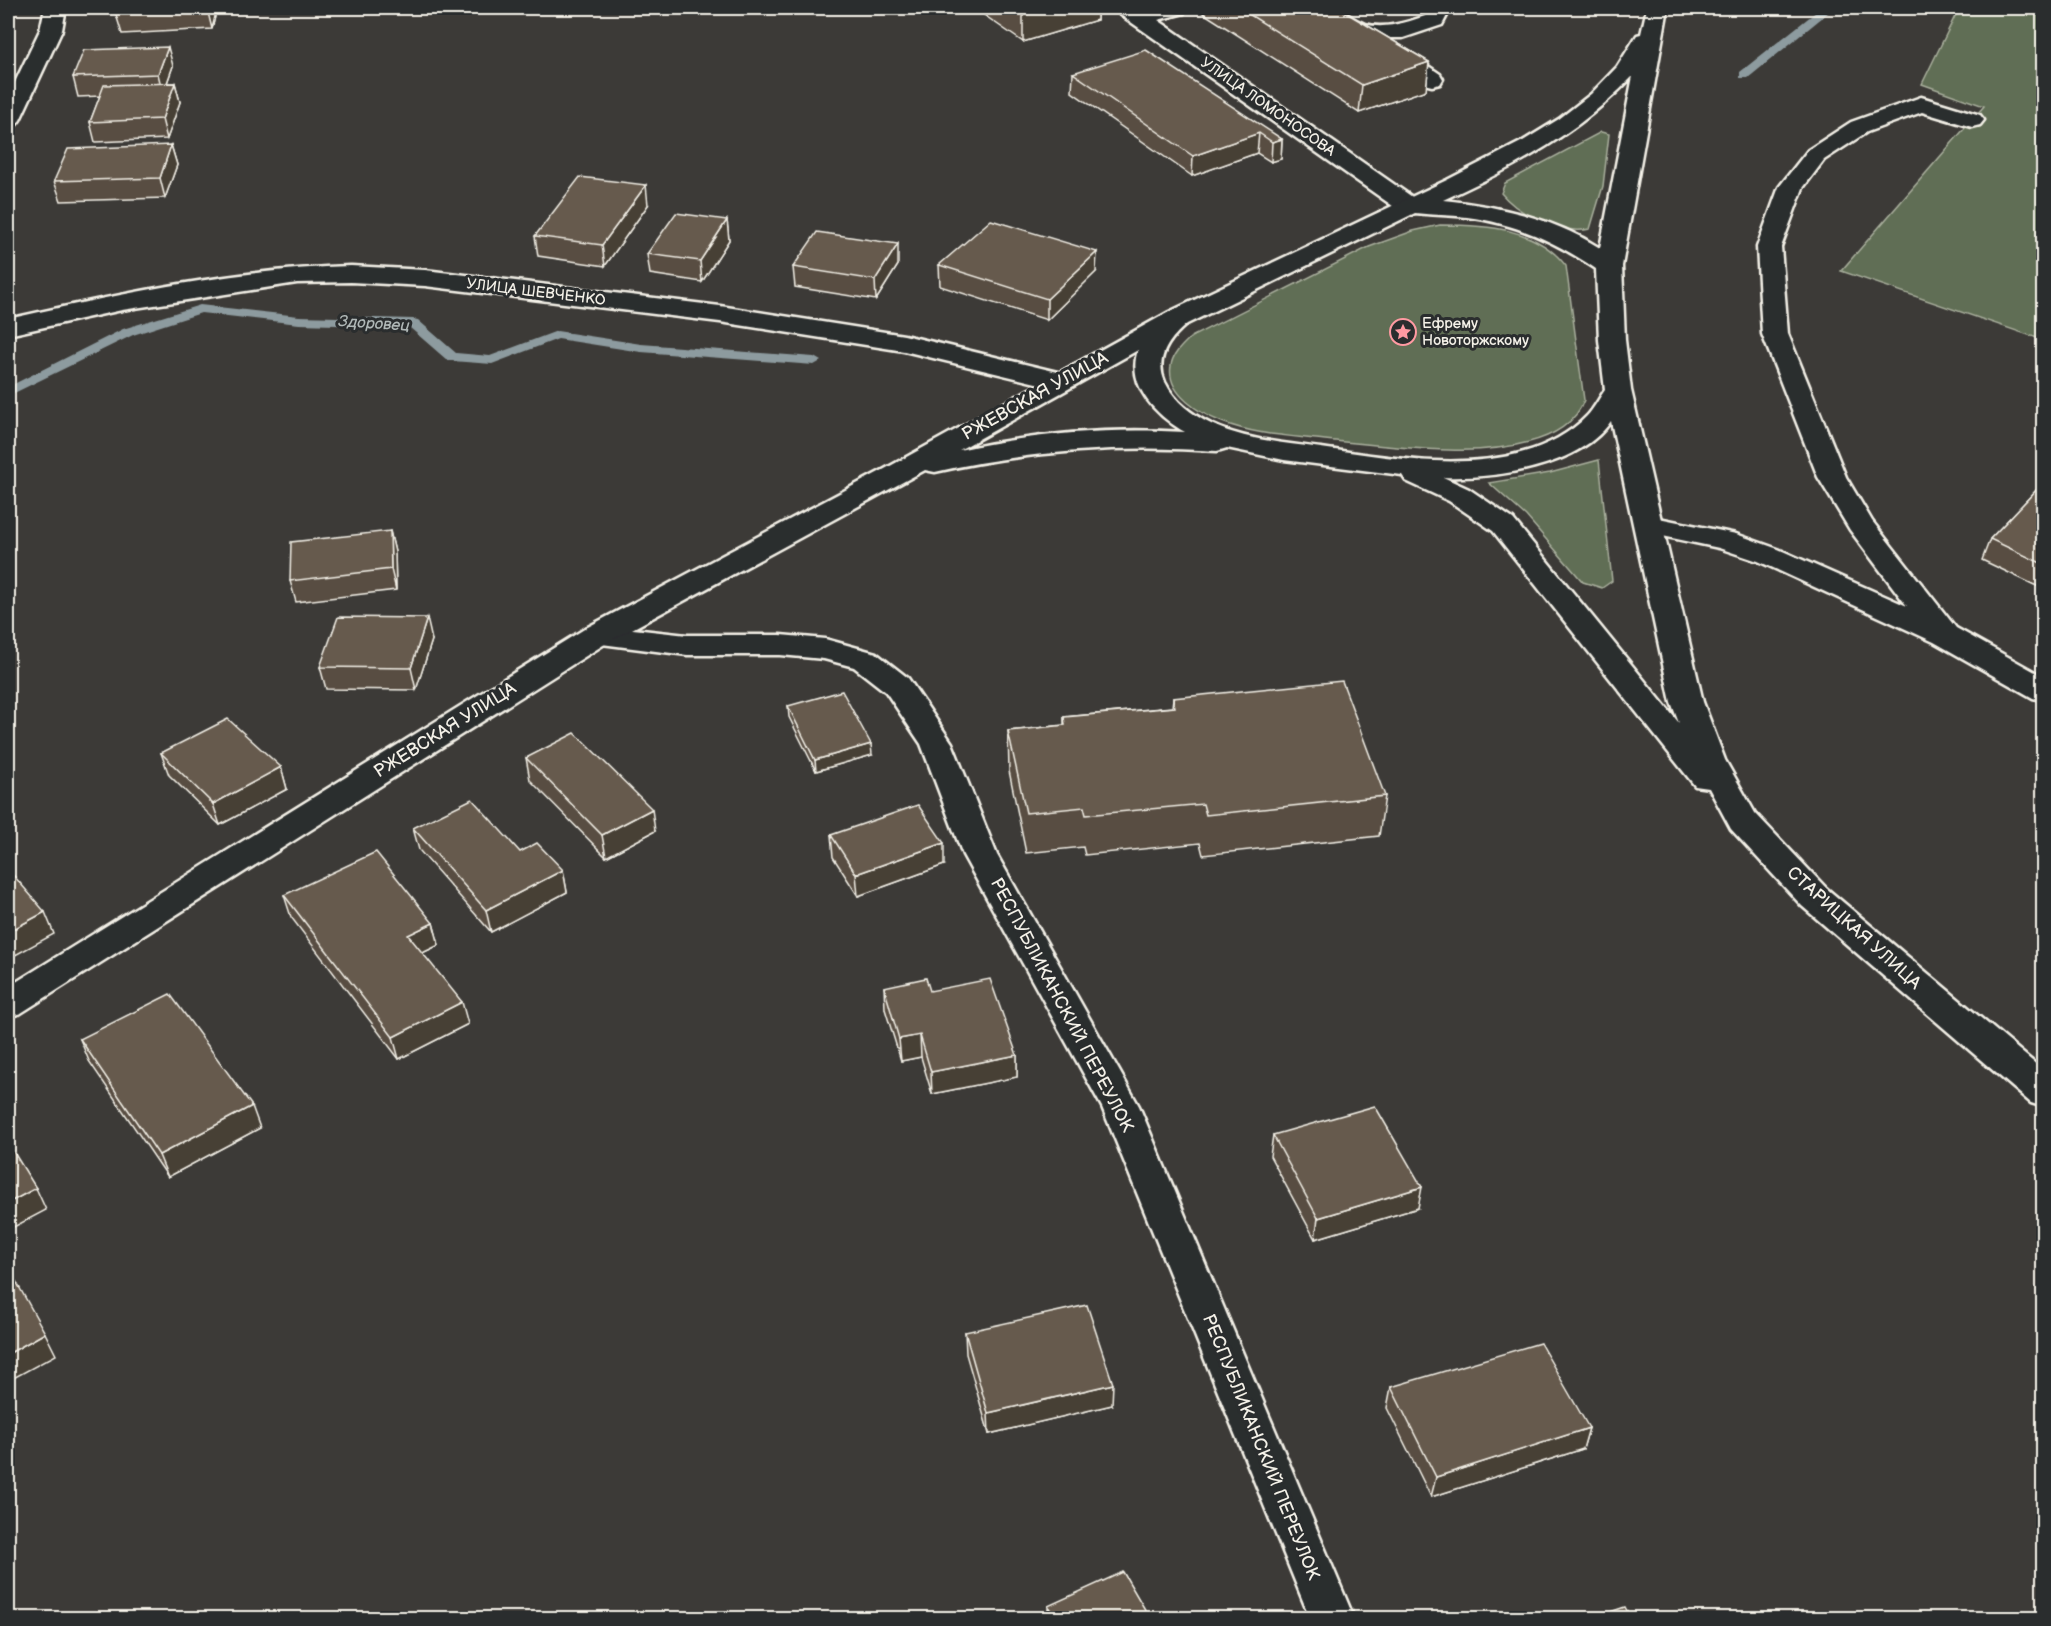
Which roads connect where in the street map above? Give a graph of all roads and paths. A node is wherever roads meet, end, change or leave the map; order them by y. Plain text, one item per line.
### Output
1 (56, 8) edge
2 (1176, 8) edge
3 (1324, 8) edge
4 (1440, 8) edge
5 (1133, 13) edge
6 (1656, 13) edge
7 (1362, 31) junction
8 (1432, 79) dead end
9 (1947, 91) dead end
10 (1921, 104) junction
11 (8, 120) edge
12 (1972, 120) dead end
13 (1409, 206) junction
14 (1609, 266) junction
15 (1179, 318) junction
16 (8, 327) edge
17 (1061, 381) junction
18 (1618, 390) junction
19 (1264, 448) junction
20 (1385, 466) junction
21 (893, 476) junction
22 (1649, 525) junction
23 (597, 635) junction
24 (1945, 635) junction
25 (2043, 691) edge
26 (1743, 821) junction
27 (8, 1004) edge
28 (2043, 1093) edge
29 (1332, 1618) edge

1 - 11 main road
2 - 5 main road
3 - 7 main road
4 - 7 main road
5 - 13 main road, УЛИЦА ЛОМОНОСОВА
6 - 13 main road, РЖЕВСКАЯ УЛИЦА
6 - 14 main road, СТАРИЦКАЯ УЛИЦА
7 - 8 main road
9 - 10 main road
10 - 12 main road
10 - 24 main road
13 - 14 main road
13 - 15 main road, РЖЕВСКАЯ УЛИЦА
14 - 18 main road, СТАРИЦКАЯ УЛИЦА
15 - 17 main road, РЖЕВСКАЯ УЛИЦА
15 - 19 main road
16 - 17 main road, УЛИЦА ШЕВЧЕНКО
17 - 21 main road, РЖЕВСКАЯ УЛИЦА
18 - 20 main road
18 - 22 main road, СТАРИЦКАЯ УЛИЦА
19 - 20 main road
19 - 21 main road, РЖЕВСКАЯ УЛИЦА
20 - 26 main road
21 - 23 main road, РЖЕВСКАЯ УЛИЦА
22 - 24 main road
22 - 26 main road, СТАРИЦКАЯ УЛИЦА
23 - 27 main road, РЖЕВСКАЯ УЛИЦА
23 - 29 main road, РЕСПУБЛИКАНСКИЙ ПЕРЕУЛОК
24 - 25 main road
26 - 28 main road, СТАРИЦКАЯ УЛИЦА

